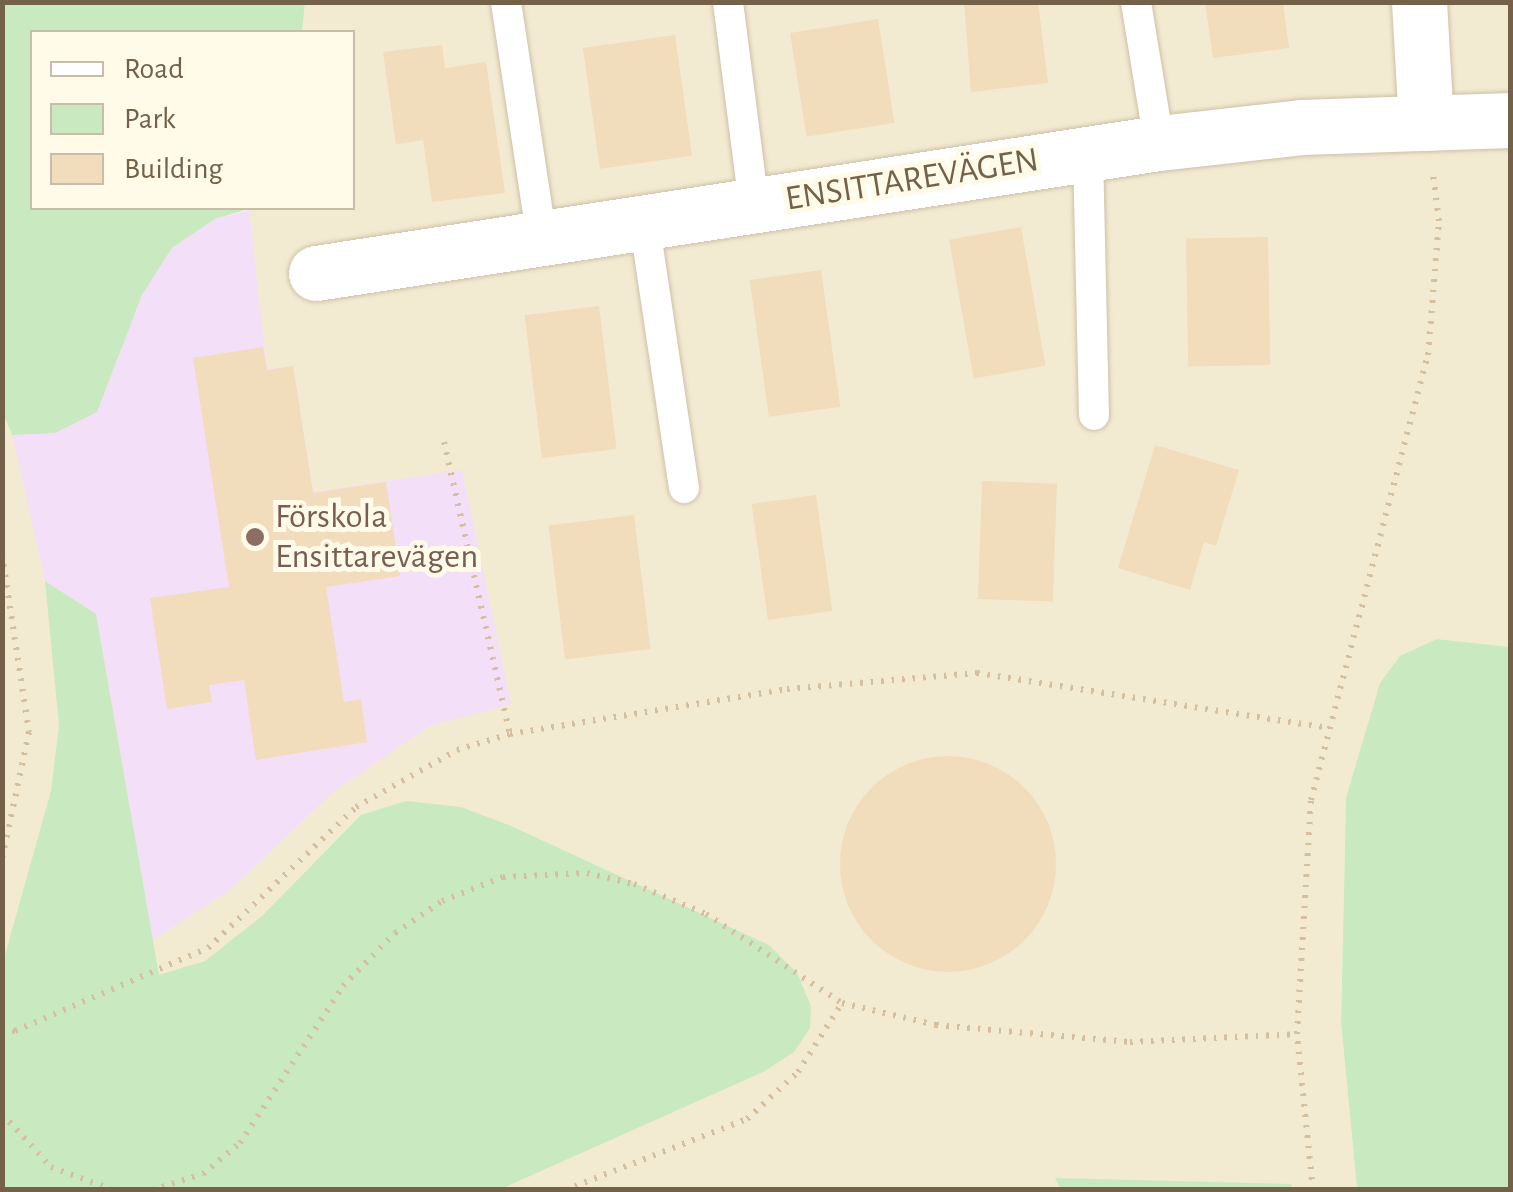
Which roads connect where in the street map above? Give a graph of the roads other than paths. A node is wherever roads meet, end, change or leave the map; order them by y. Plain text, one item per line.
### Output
1 (506, 2) edge
2 (728, 2) edge
3 (1136, 2) edge
4 (1419, 2) edge
5 (1510, 120) edge
6 (1426, 123) junction
7 (1159, 143) junction
8 (1088, 152) junction
9 (754, 206) junction
10 (644, 227) junction
11 (542, 240) junction
12 (316, 273) dead end
13 (1094, 415) dead end
14 (684, 488) dead end

1 - 11 lane
2 - 9 lane
3 - 7 lane
4 - 6 street
5 - 6 street, ENSITTAREVÄGEN
6 - 7 street, ENSITTAREVÄGEN
7 - 8 street, ENSITTAREVÄGEN
8 - 9 street, ENSITTAREVÄGEN
8 - 13 lane
9 - 10 street, ENSITTAREVÄGEN
10 - 11 street, ENSITTAREVÄGEN
10 - 14 lane
11 - 12 street, ENSITTAREVÄGEN

